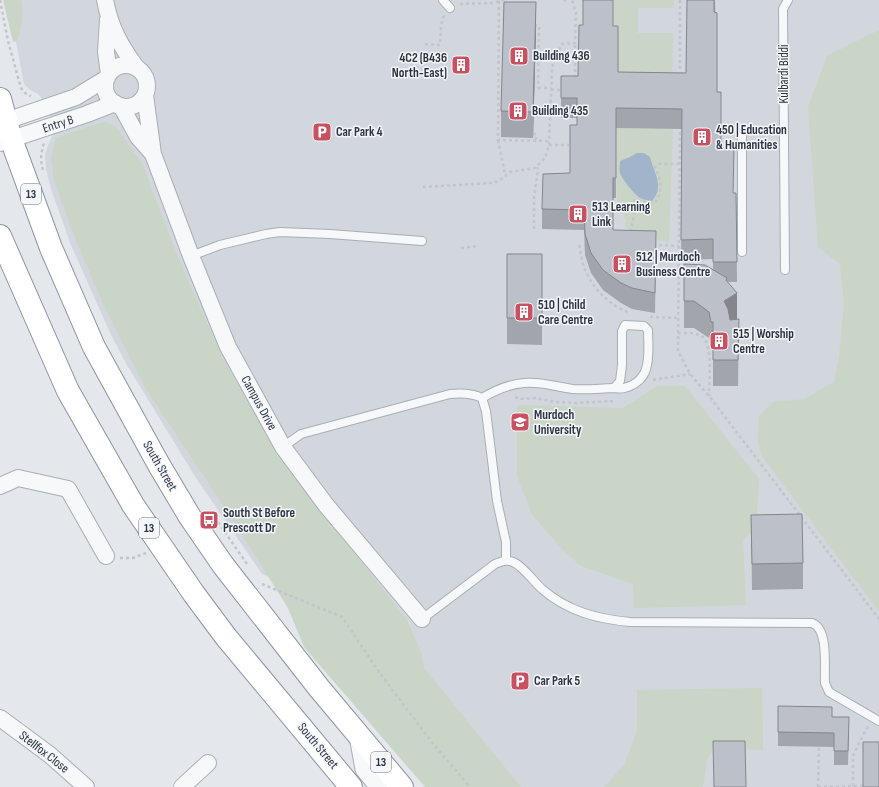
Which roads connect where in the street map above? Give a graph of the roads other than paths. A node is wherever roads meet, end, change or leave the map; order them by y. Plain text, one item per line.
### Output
1 (104, 0) edge
2 (443, 0) edge
3 (788, 0) edge
4 (450, 8) dead end
5 (108, 18) junction
6 (136, 67) junction
7 (108, 76) junction
8 (145, 95) junction
9 (0, 99) edge
10 (118, 104) junction
11 (4, 131) edge
12 (742, 135) dead end
13 (153, 154) junction
14 (0, 236) edge
15 (422, 241) dead end
16 (742, 252) dead end
17 (191, 256) junction
18 (785, 270) dead end
19 (614, 388) junction
20 (482, 398) junction
21 (283, 447) junction
22 (0, 486) edge
23 (106, 556) dead end
24 (506, 560) junction
25 (422, 618) joint
26 (0, 718) edge
27 (879, 720) edge
28 (359, 736) junction
29 (208, 763) dead end
30 (86, 787) edge
31 (182, 787) edge
32 (351, 787) edge
33 (380, 787) edge
34 (402, 787) edge

1 - 5 street, Campus Drive
2 - 4 lane
3 - 18 lane, Kulbardi Biddi
5 - 6 street, Campus Drive
5 - 7 street, Campus Drive
6 - 7 street
6 - 8 street, Campus Drive
7 - 10 street, Campus Drive
7 - 11 street, Entry B
8 - 10 street
8 - 13 street, Campus Drive
9 - 11 highway, South Street / 13
10 - 11 street, Entry B
10 - 13 street, Campus Drive
11 - 28 highway, South Street / 13
12 - 16 lane
13 - 17 street, Campus Drive
14 - 32 highway, South Street / 13
15 - 17 lane
17 - 21 street, Campus Drive
19 - 19 lane
19 - 20 lane
20 - 21 lane
20 - 24 lane
21 - 25 street, Campus Drive
22 - 23 street
24 - 25 lane
24 - 27 lane
26 - 30 street, Stellfox Close
28 - 33 street
28 - 34 highway, South Street / 13
29 - 31 street

